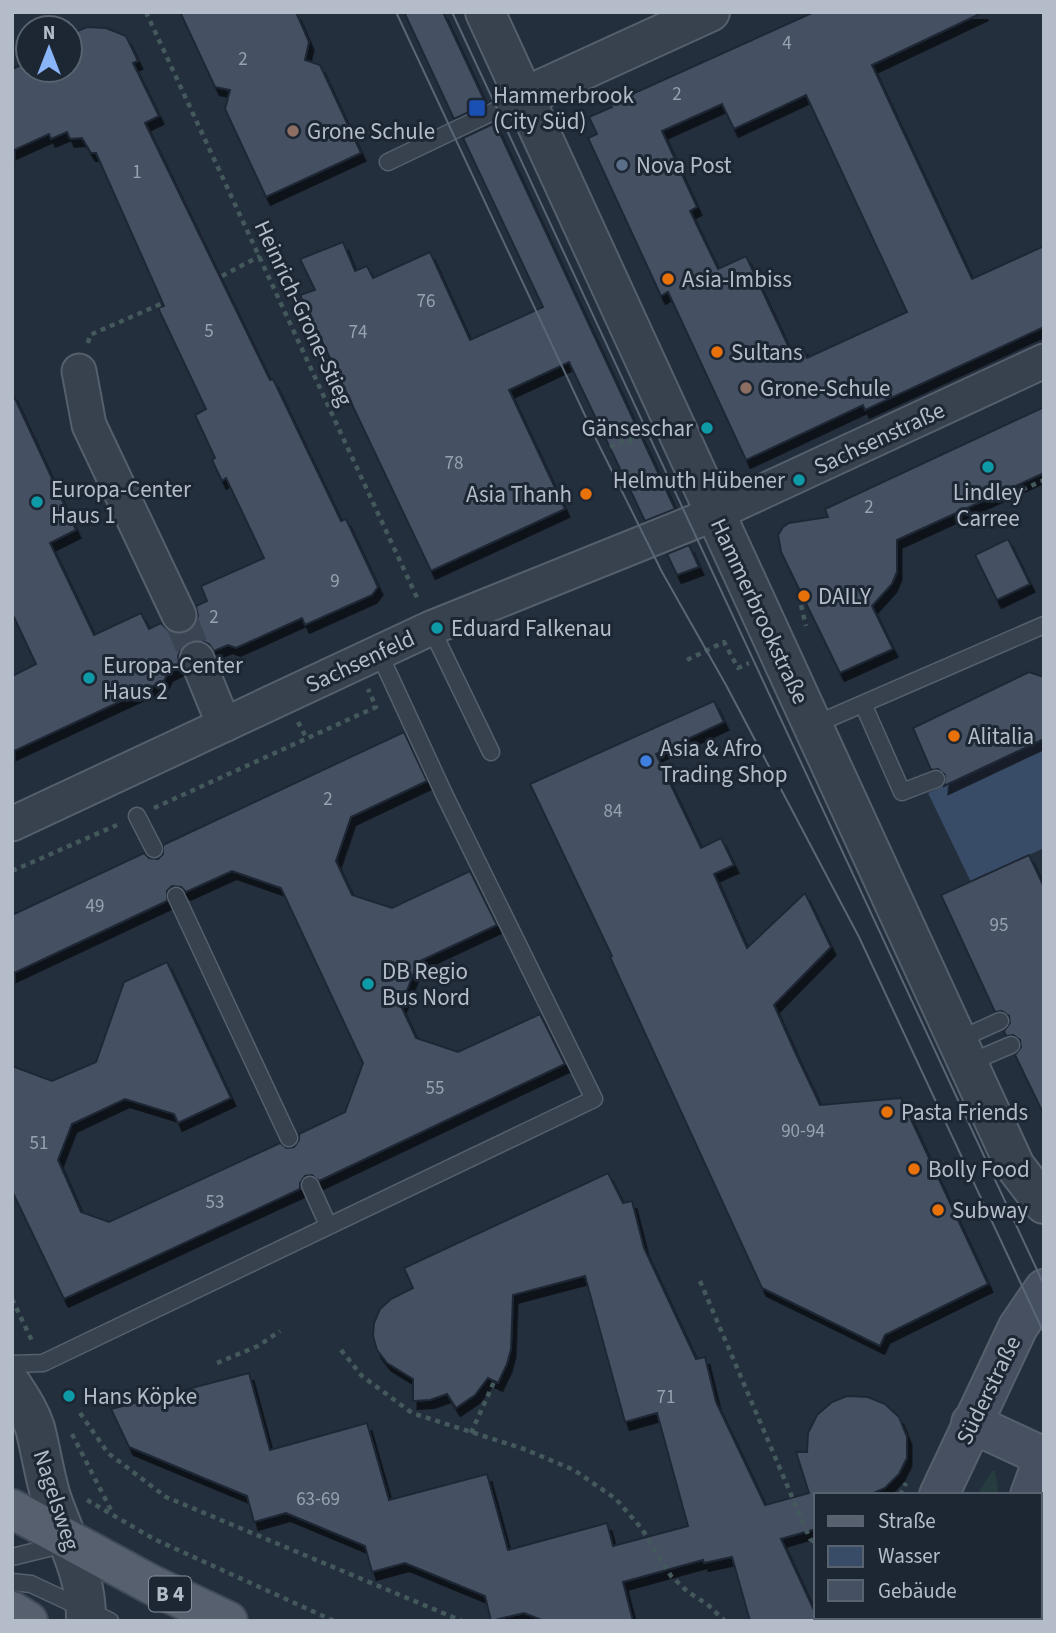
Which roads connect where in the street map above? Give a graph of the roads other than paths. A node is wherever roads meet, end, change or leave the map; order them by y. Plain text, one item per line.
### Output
1 (485, 12) edge
2 (710, 12) edge
3 (524, 97) junction
4 (388, 162) dead end
5 (1044, 361) edge
6 (79, 371) road end
7 (715, 514) junction
8 (179, 615) tunnel mouth
9 (1044, 625) edge
10 (432, 628) junction
11 (379, 653) junction
12 (197, 659) tunnel mouth
13 (863, 704) junction
14 (224, 724) junction
15 (814, 726) junction
16 (491, 752) dead end
17 (936, 779) dead end
18 (137, 816) road end
19 (12, 824) edge
20 (154, 849) dead end
21 (176, 896) dead end
22 (1000, 1021) dead end
23 (1011, 1045) dead end
24 (964, 1051) junction
25 (289, 1138) dead end
26 (310, 1185) dead end
27 (1044, 1204) edge
28 (328, 1225) junction
29 (1044, 1289) edge
30 (12, 1364) edge
31 (12, 1385) edge
32 (971, 1423) junction
33 (1044, 1457) edge
34 (940, 1493) edge
35 (1031, 1493) edge
36 (12, 1509) edge
37 (71, 1543) junction
38 (12, 1557) edge
39 (12, 1581) edge
40 (12, 1611) edge
41 (94, 1617) edge
42 (28, 1621) edge
43 (228, 1621) edge

1 - 3 street, Hammerbrookstraße
2 - 3 street
3 - 4 lane
3 - 7 street, Hammerbrookstraße
5 - 7 street, Sachsenstraße
6 - 8 street
7 - 10 street, Sachsenfeld
7 - 15 street, Hammerbrookstraße
9 - 13 lane
10 - 11 street, Sachsenfeld
10 - 16 lane
11 - 14 street, Sachsenfeld
11 - 28 lane
12 - 14 street
13 - 15 lane
13 - 17 lane
14 - 19 street, Sachsenfeld
15 - 24 street, Hammerbrookstraße
18 - 20 lane
21 - 25 lane
22 - 24 lane
23 - 24 lane
24 - 27 street, Hammerbrookstraße
26 - 28 lane
28 - 30 lane
29 - 32 main road, Süderstraße
31 - 37 street, Nagelsweg
32 - 33 main road
32 - 34 main road, Süderstraße
33 - 35 main road
36 - 37 main road, B 4
37 - 38 lane
37 - 41 street, Nagelsweg
37 - 43 main road, B 4
39 - 41 lane
40 - 42 main road

